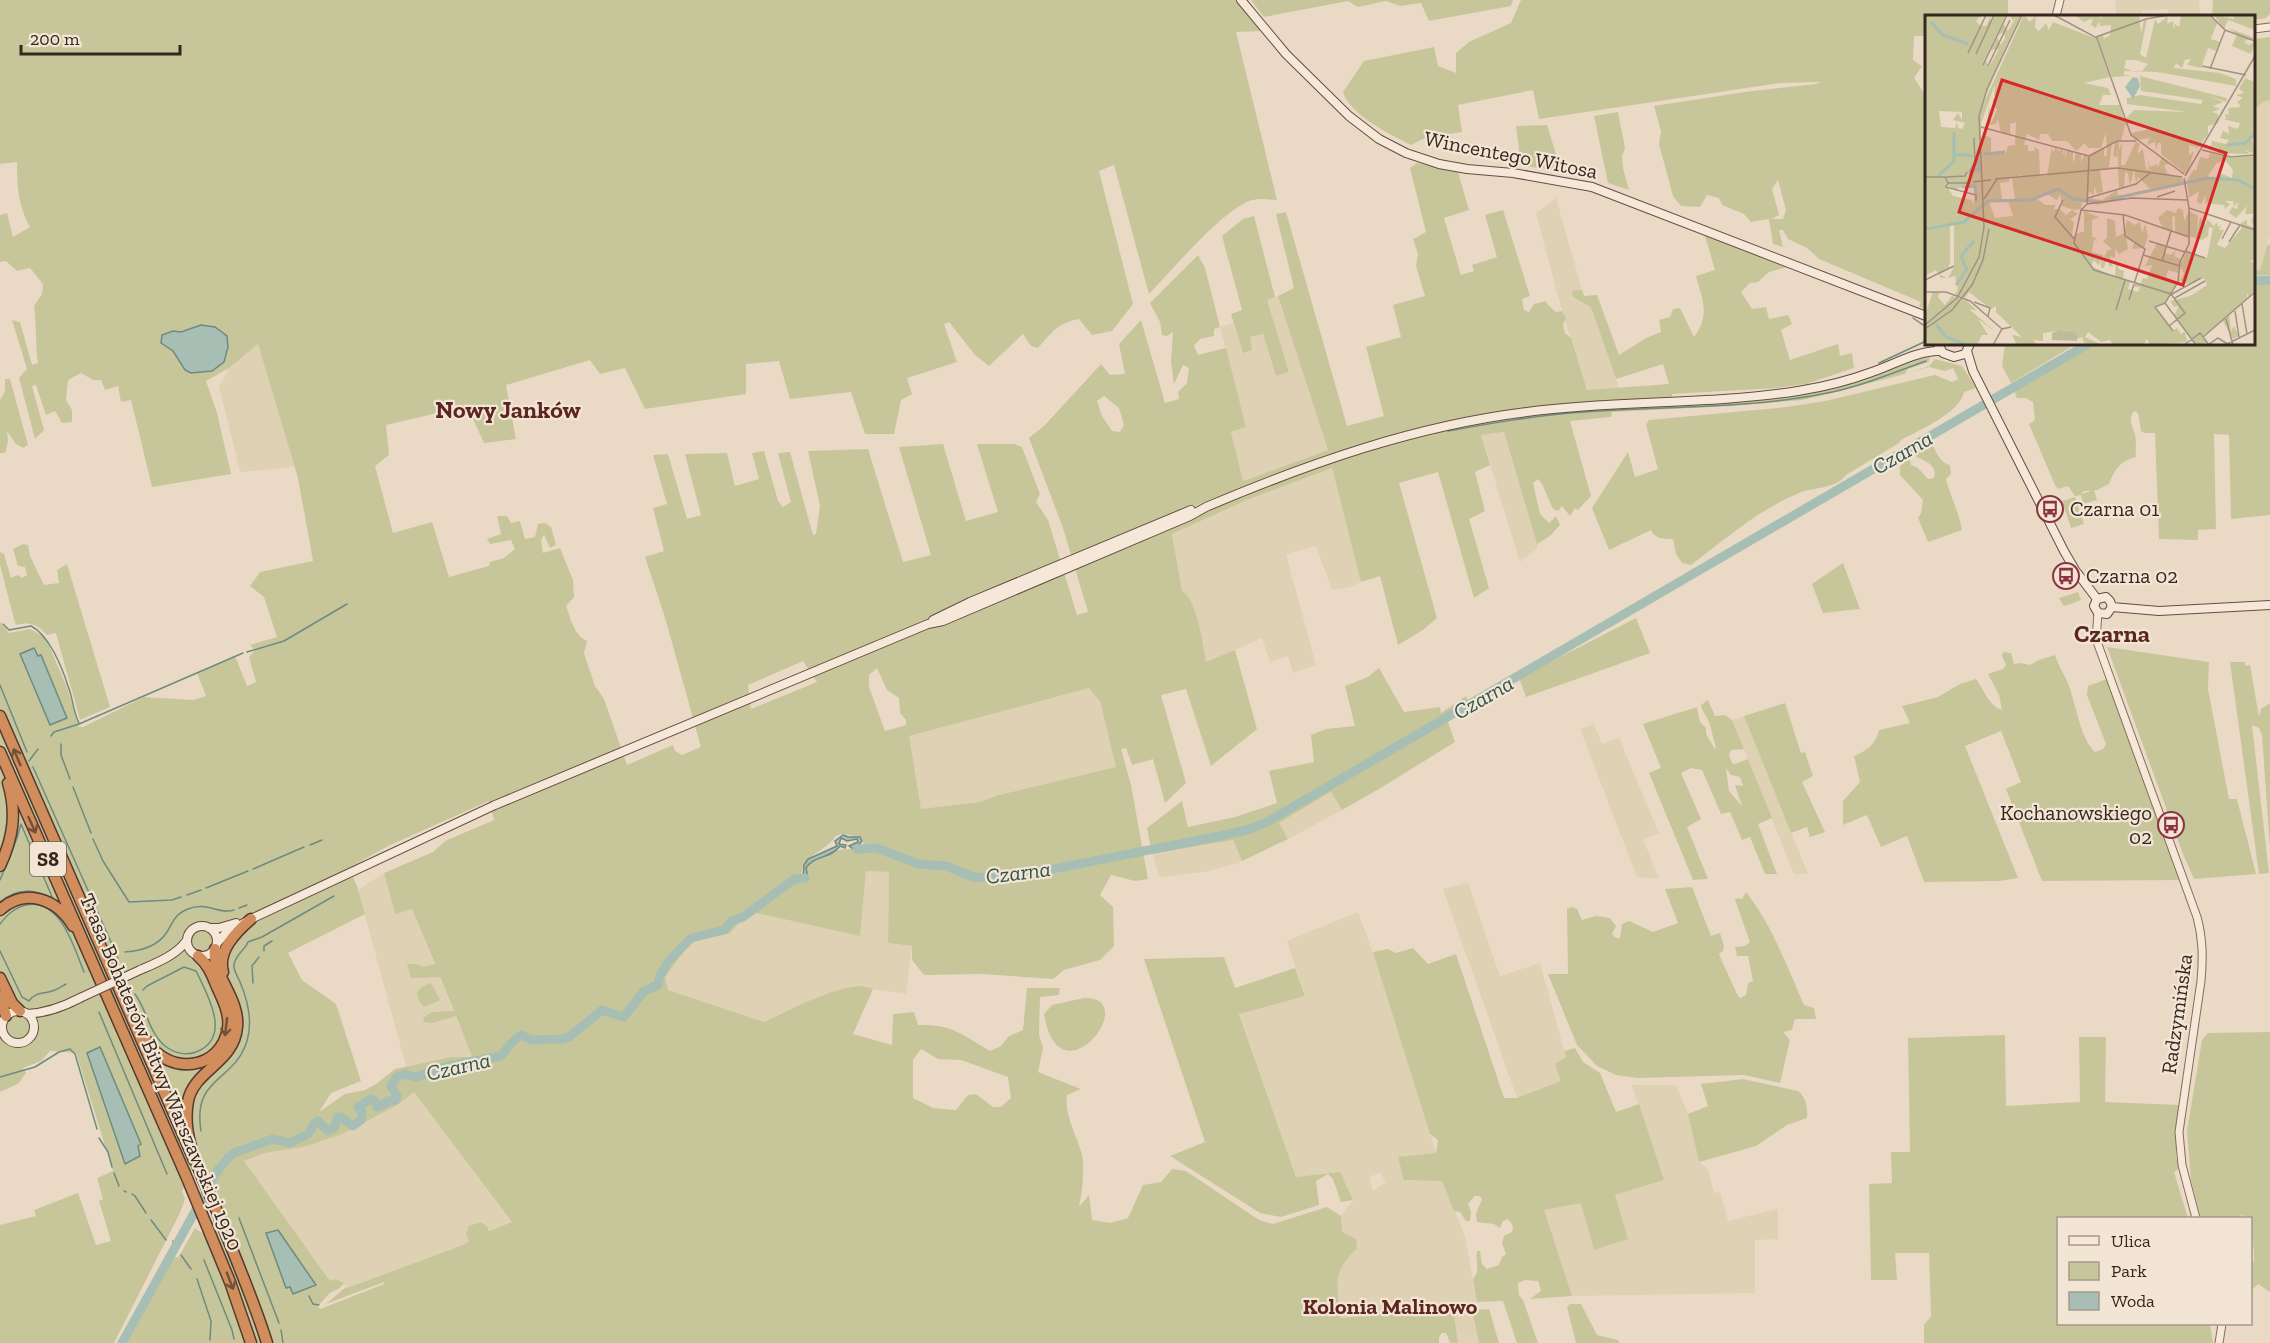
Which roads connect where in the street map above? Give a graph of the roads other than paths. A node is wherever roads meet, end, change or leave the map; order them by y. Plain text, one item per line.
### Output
1 (1241, 0) edge
2 (2060, 0) edge
3 (2056, 15) edge
4 (2270, 27) edge
5 (2255, 29) edge
6 (1924, 317) edge
7 (1938, 346) edge
8 (1969, 347) edge
9 (1957, 357) junction
10 (1973, 371) junction
11 (2097, 599) junction
12 (2270, 605) edge
13 (2112, 607) junction
14 (2098, 614) junction
15 (0, 716) edge
16 (0, 752) edge
17 (0, 757) edge
18 (0, 866) edge
19 (0, 910) edge
20 (251, 919) junction
21 (209, 927) junction
22 (187, 940) junction
23 (216, 946) junction
24 (195, 954) junction
25 (160, 961) junction
26 (95, 966) junction
27 (0, 978) edge
28 (227, 987) junction
29 (0, 996) edge
30 (60, 1008) junction
31 (127, 1008) junction
32 (24, 1012) junction
33 (6, 1016) junction
34 (34, 1026) junction
35 (195, 1161) junction
36 (2196, 1217) edge
37 (2222, 1325) edge
38 (251, 1343) edge
39 (267, 1343) edge
40 (2220, 1343) edge

1 - 6 main road, Wincentego Witosa
2 - 3 street
4 - 5 street
7 - 9 main road
7 - 20 main road
8 - 9 main road
8 - 10 main road
9 - 10 main road
10 - 11 main road
11 - 13 main road
11 - 14 main road
12 - 13 main road
13 - 14 main road
14 - 36 street, Radzymińska
31 -> 15 highway, Trasa Bohaterów Bitwy Warszawskiej 1920 / S8
16 -> 26 highway, Trasa Bohaterów Bitwy Warszawskiej 1920 / S8
17 - 18 highway
19 - 26 highway
20 - 21 main road
20 - 23 main road
20 - 28 highway
21 - 22 main road
21 - 23 main road
22 - 24 main road
22 - 25 main road
23 - 24 main road
23 - 28 highway
24 - 25 main road
24 -> 31 highway
25 - 30 main road, bridge
26 -> 38 highway, Trasa Bohaterów Bitwy Warszawskiej 1920 / S8
27 - 32 highway
28 - 35 highway
29 - 33 highway
30 - 32 main road
30 - 34 main road
31 - 35 highway, Trasa Bohaterów Bitwy Warszawskiej 1920 / S8
32 - 33 main road
32 - 34 main road
33 - 34 main road
35 - 39 highway, Trasa Bohaterów Bitwy Warszawskiej 1920 / S8
37 - 40 street

